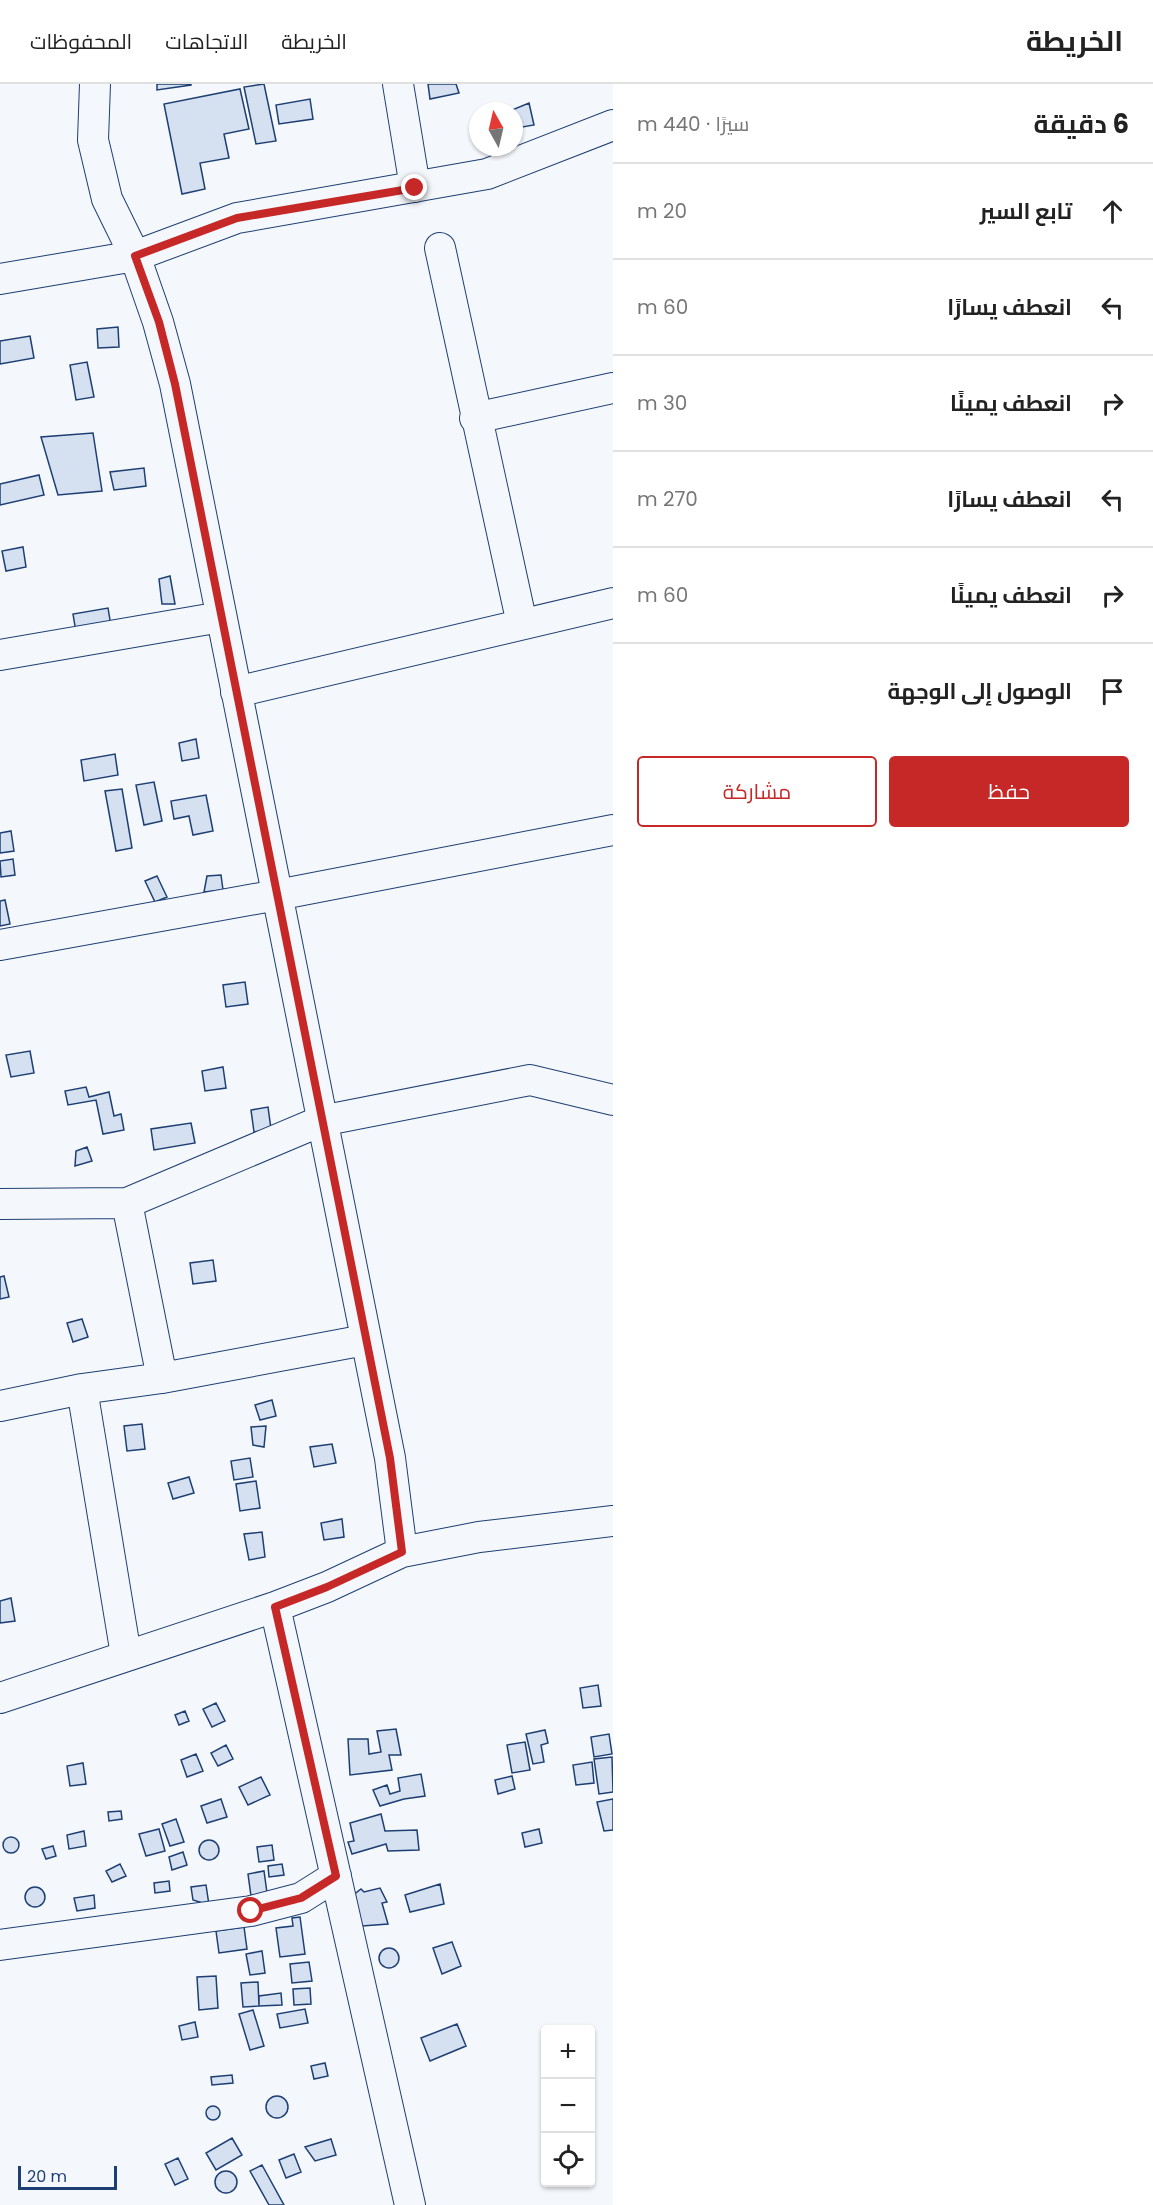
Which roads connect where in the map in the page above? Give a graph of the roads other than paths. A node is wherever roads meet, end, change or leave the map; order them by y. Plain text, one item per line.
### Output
1 (95, 84) edge
2 (398, 84) edge
3 (613, 125) edge
4 (415, 188) junction
5 (440, 248) dead end
6 (135, 256) junction
7 (0, 279) edge
8 (613, 388) edge
9 (476, 418) junction
10 (613, 603) edge
11 (221, 617) junction
12 (522, 624) junction
13 (0, 655) edge
14 (236, 692) junction
15 (613, 830) edge
16 (276, 895) junction
17 (0, 945) edge
18 (613, 1101) edge
19 (321, 1121) junction
20 (127, 1203) junction
21 (0, 1204) edge
22 (365, 1340) junction
23 (162, 1378) junction
24 (82, 1389) junction
25 (0, 1406) edge
26 (613, 1521) edge
27 (402, 1552) junction
28 (275, 1607) junction
29 (126, 1655) junction
30 (0, 1698) edge
31 (336, 1876) junction
32 (0, 1945) edge
33 (410, 2205) edge

1 - 6 street
2 - 4 street
3 - 4 street
4 - 6 street
5 - 9 street
6 - 7 street
6 - 11 street
8 - 9 street
9 - 12 street
10 - 12 street
11 - 13 street
11 - 14 street
12 - 14 street
14 - 16 street
15 - 16 street
16 - 17 street
16 - 19 street
18 - 19 street
19 - 20 street
19 - 22 street
20 - 21 street
20 - 23 street
22 - 23 street
22 - 27 street
23 - 24 street
24 - 25 street
24 - 29 street
26 - 27 street
27 - 28 street
28 - 29 street
28 - 31 street
29 - 30 street
31 - 32 street
31 - 33 street

